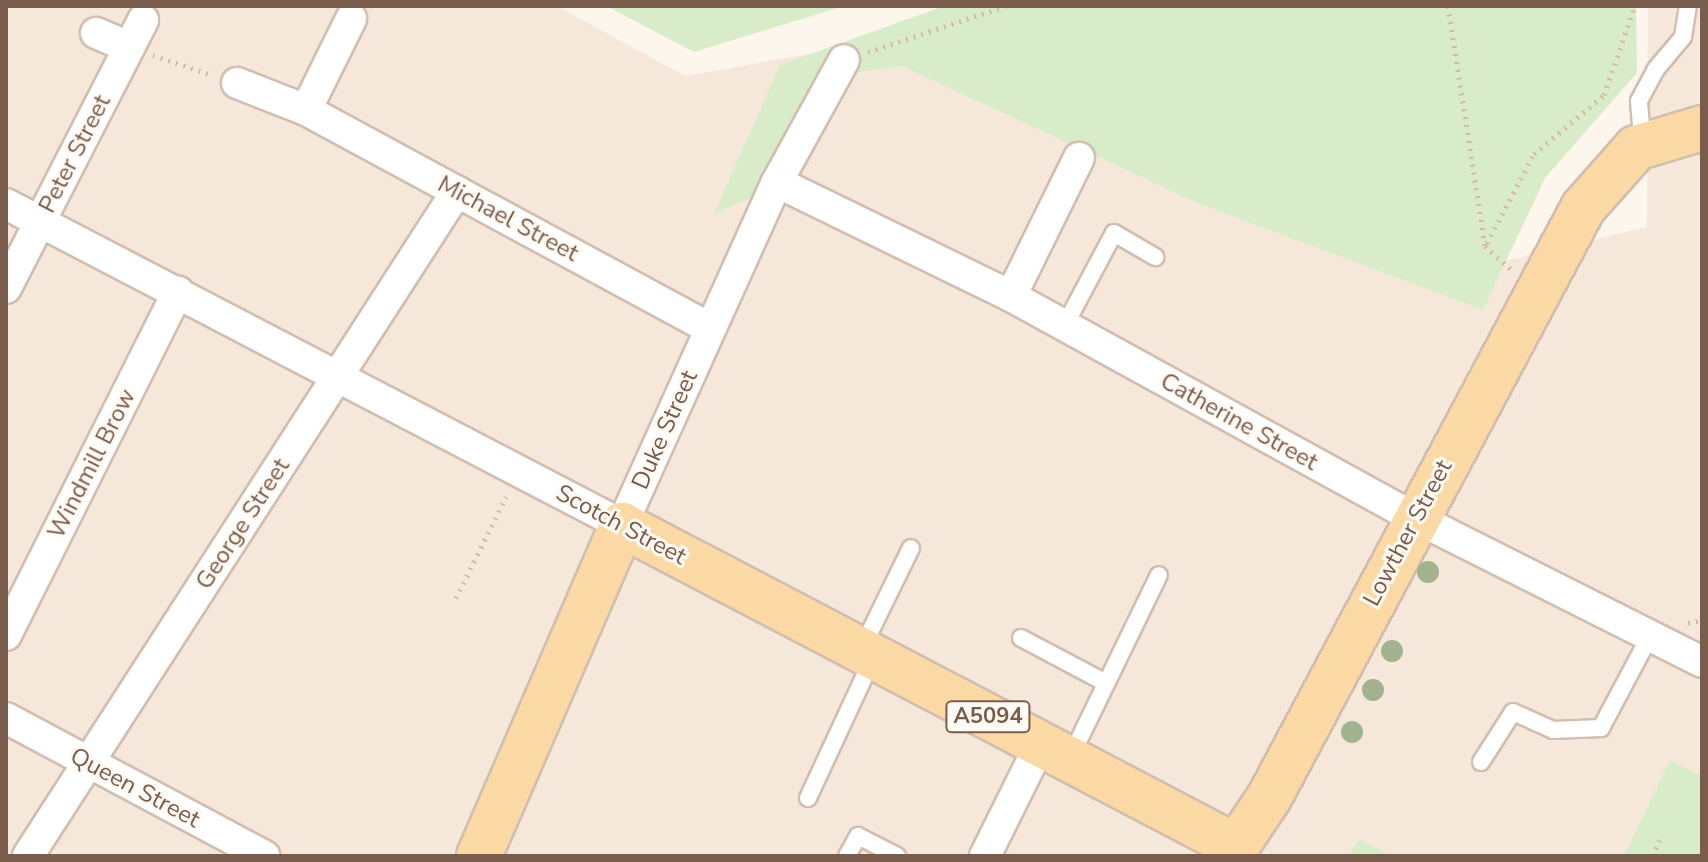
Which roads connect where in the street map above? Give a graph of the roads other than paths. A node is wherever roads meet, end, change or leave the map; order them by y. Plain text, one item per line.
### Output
1 (1688, 6) edge
2 (351, 19) dead end
3 (143, 20) dead end
4 (96, 33) dead end
5 (129, 47) junction
6 (844, 60) road end
7 (237, 83) road end
8 (306, 110) junction
9 (1702, 128) edge
10 (1651, 142) junction
11 (1079, 158) dead end
12 (777, 182) junction
13 (457, 191) junction
14 (6, 204) edge
15 (41, 221) junction
16 (1155, 257) dead end
17 (6, 288) edge
18 (178, 292) junction
19 (1011, 296) junction
20 (1065, 325) junction
21 (710, 328) junction
22 (338, 377) junction
23 (1416, 518) junction
24 (622, 525) junction
25 (911, 548) dead end
26 (1159, 575) dead end
27 (6, 635) edge
28 (1650, 636) junction
29 (1021, 638) dead end
30 (865, 656) junction
31 (1702, 662) edge
32 (1106, 683) junction
33 (6, 718) edge
34 (1056, 750) junction
35 (1481, 762) dead end
36 (90, 765) junction
37 (808, 798) dead end
38 (1232, 851) edge
39 (28, 856) edge
40 (264, 856) edge
41 (479, 856) edge
42 (847, 856) edge
43 (897, 856) edge
44 (985, 856) edge

1 - 10 lane
2 - 8 street
3 - 5 street, Peter Street
4 - 5 street
5 - 15 street, Peter Street
6 - 12 street, Duke Street
7 - 8 street, Michael Street
8 - 13 street, Michael Street
9 - 10 main road, A5094
10 - 23 main road, Lowther Street / A5094
11 - 19 street
12 - 19 street, Catherine Street
12 - 21 street, Duke Street
13 - 21 street, Michael Street
13 - 22 street, George Street
14 - 15 street, Scotch Street
15 - 17 street, Peter Street
15 - 18 street, Scotch Street
16 - 20 lane
18 - 22 street, Scotch Street
18 - 27 street, Windmill Brow
19 - 20 street, Catherine Street
20 - 23 street, Catherine Street
21 - 24 street, Duke Street
22 - 24 street, Scotch Street
22 - 36 street, George Street
23 - 28 street, Catherine Street
23 - 38 main road, Lowther Street / A5094
24 - 30 main road, Scotch Street / A5094
24 - 41 main road, Duke Street
25 - 30 lane
26 - 32 lane
28 - 31 street, Catherine Street
28 - 35 lane
29 - 32 lane
30 - 34 main road, Scotch Street / A5094
30 - 37 lane
32 - 34 lane
33 - 36 street, Queen Street
34 - 38 main road, Scotch Street / A5094
34 - 44 street
36 - 39 street, George Street
36 - 40 street, Queen Street
42 - 43 lane

